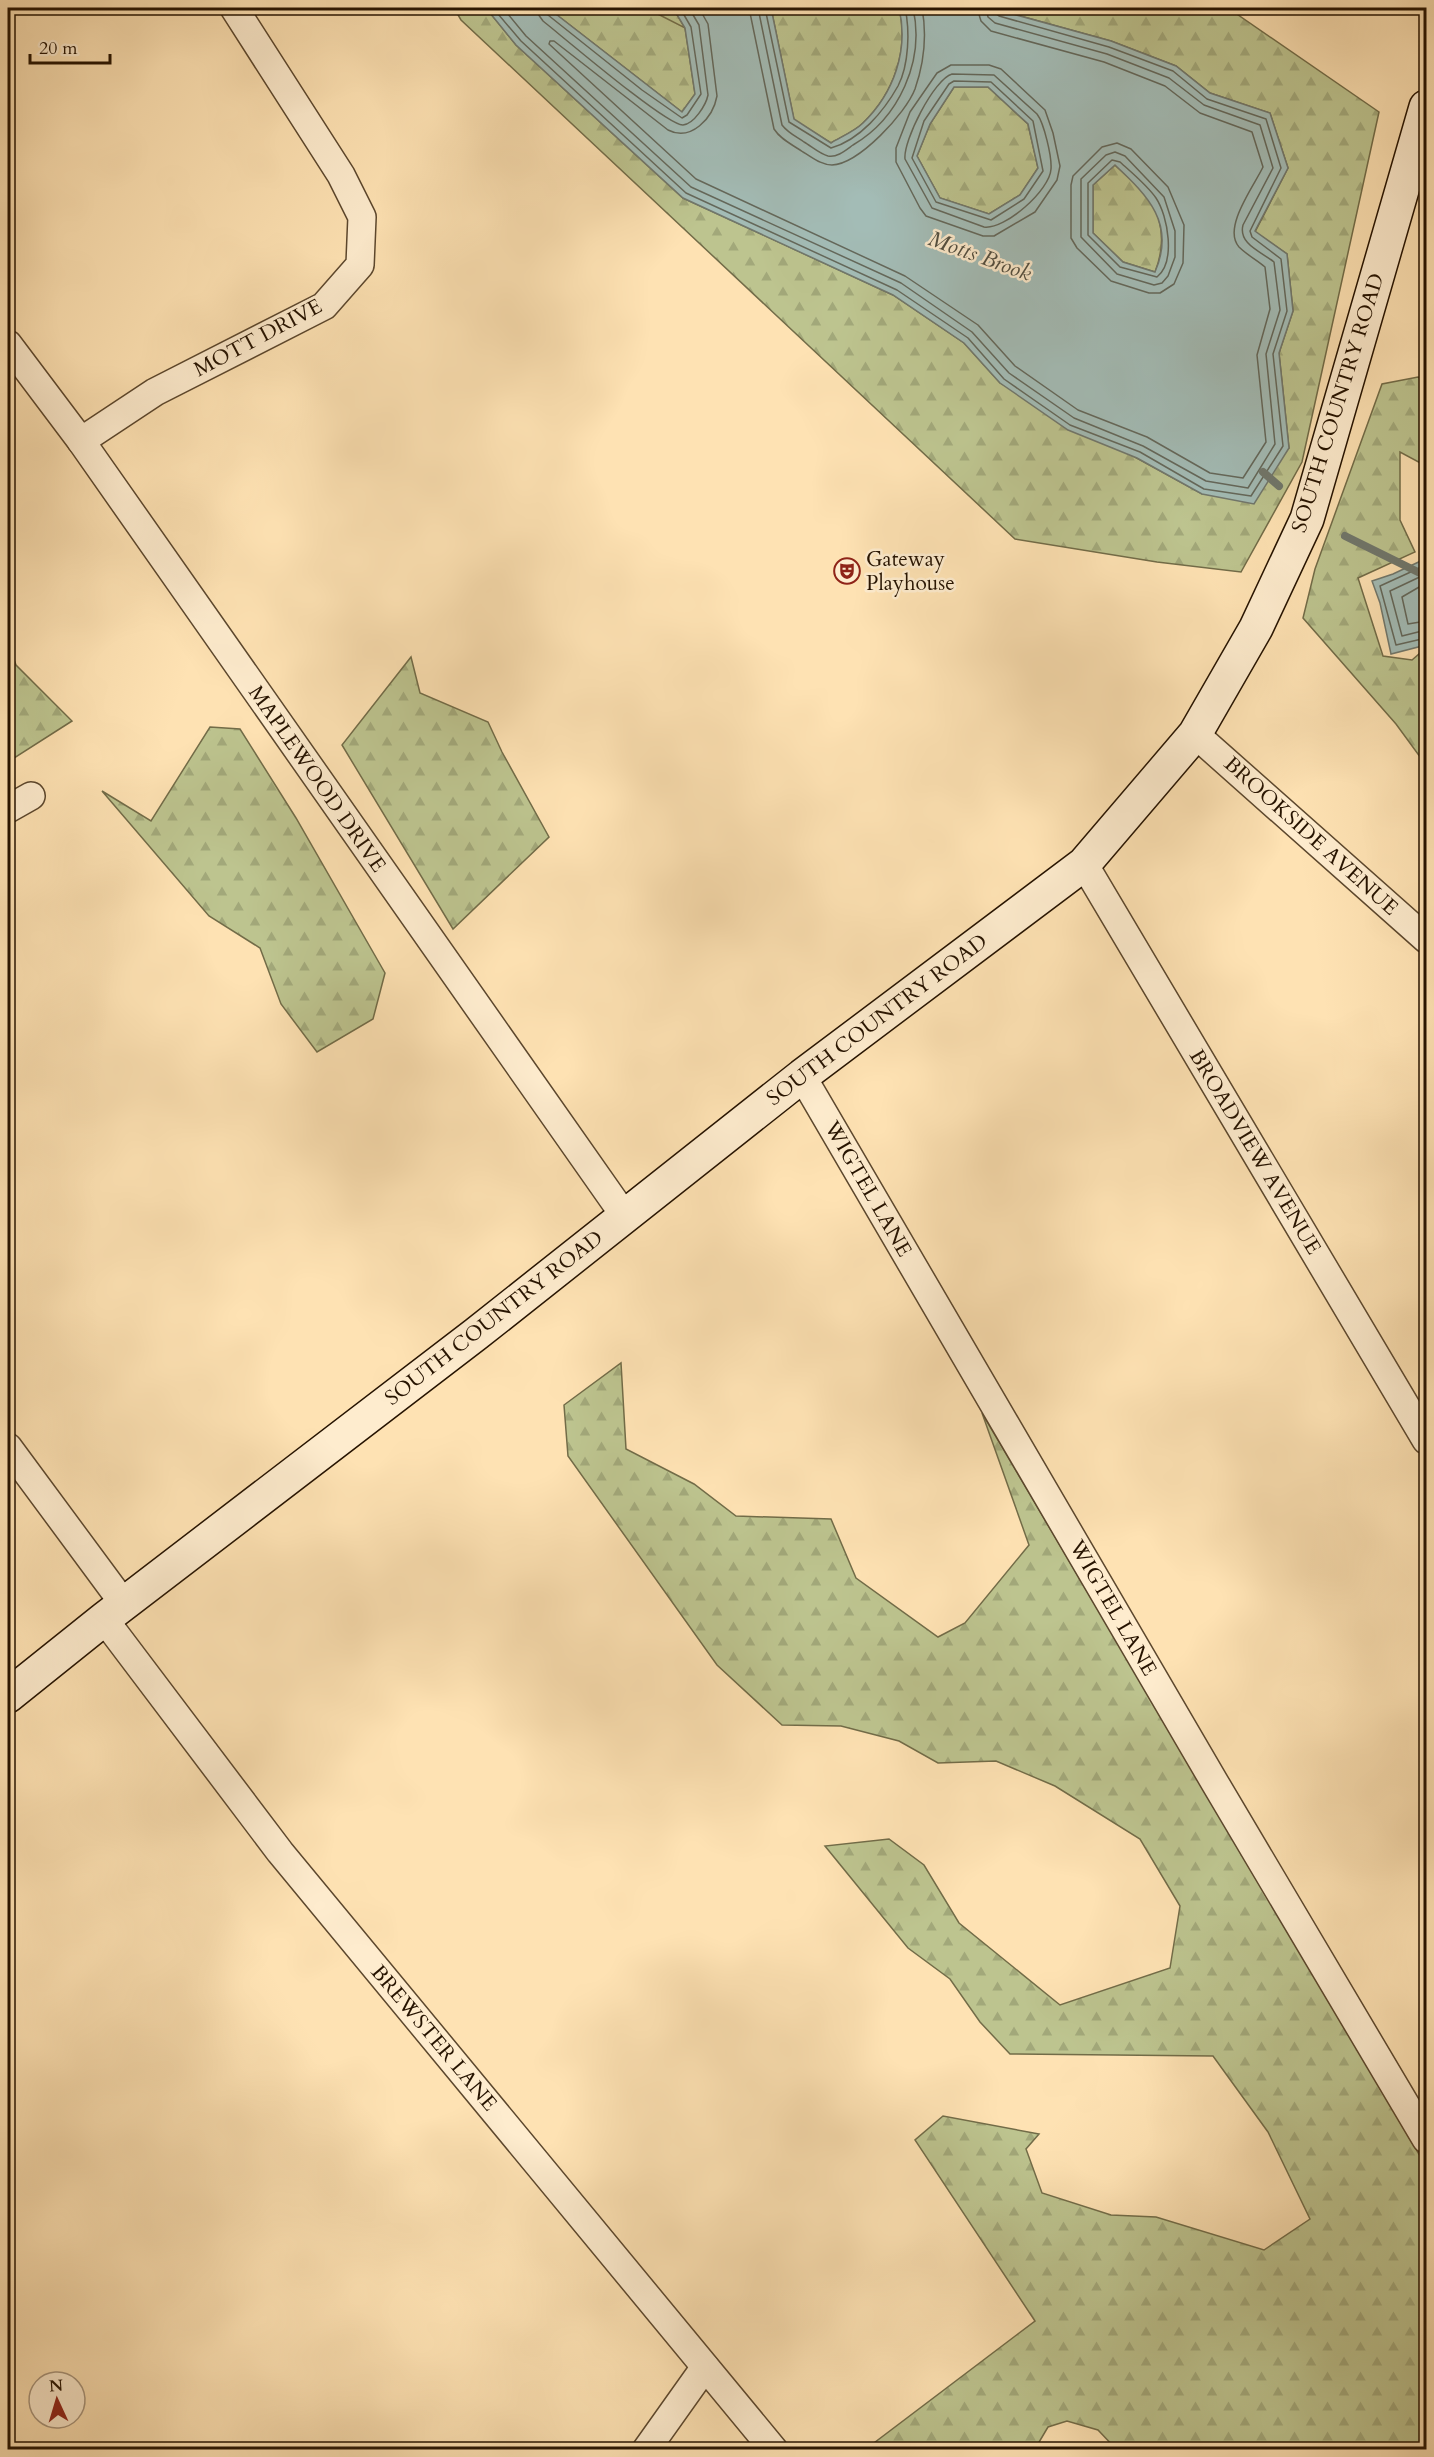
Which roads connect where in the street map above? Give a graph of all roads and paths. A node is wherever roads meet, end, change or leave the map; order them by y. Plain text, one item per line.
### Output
1 (234, 8) edge
2 (1426, 107) edge
3 (8, 344) edge
4 (81, 441) junction
5 (1195, 734) junction
6 (31, 796) dead end
7 (8, 809) edge
8 (1084, 864) junction
9 (1426, 939) edge
10 (802, 1076) junction
11 (624, 1215) junction
12 (1426, 1440) edge
13 (8, 1447) edge
14 (114, 1611) junction
15 (8, 1696) edge
16 (1426, 2139) edge
17 (705, 2367) junction
18 (646, 2450) edge
19 (774, 2450) edge

1 - 4 street, MOTT DRIVE
2 - 5 main road, SOUTH COUNTRY ROAD
3 - 4 street, MAPLEWOOD DRIVE
4 - 11 street, MAPLEWOOD DRIVE
5 - 8 main road, SOUTH COUNTRY ROAD
5 - 9 street, BROOKSIDE AVENUE
6 - 7 street
8 - 10 main road, SOUTH COUNTRY ROAD
8 - 12 street, BROADVIEW AVENUE
10 - 11 main road, SOUTH COUNTRY ROAD
10 - 16 street, WIGTEL LANE
11 - 14 main road, SOUTH COUNTRY ROAD
13 - 14 street, BREWSTER LANE
14 - 15 main road, SOUTH COUNTRY ROAD
14 - 17 street, BREWSTER LANE
17 - 18 street
17 - 19 street, BREWSTER LANE

